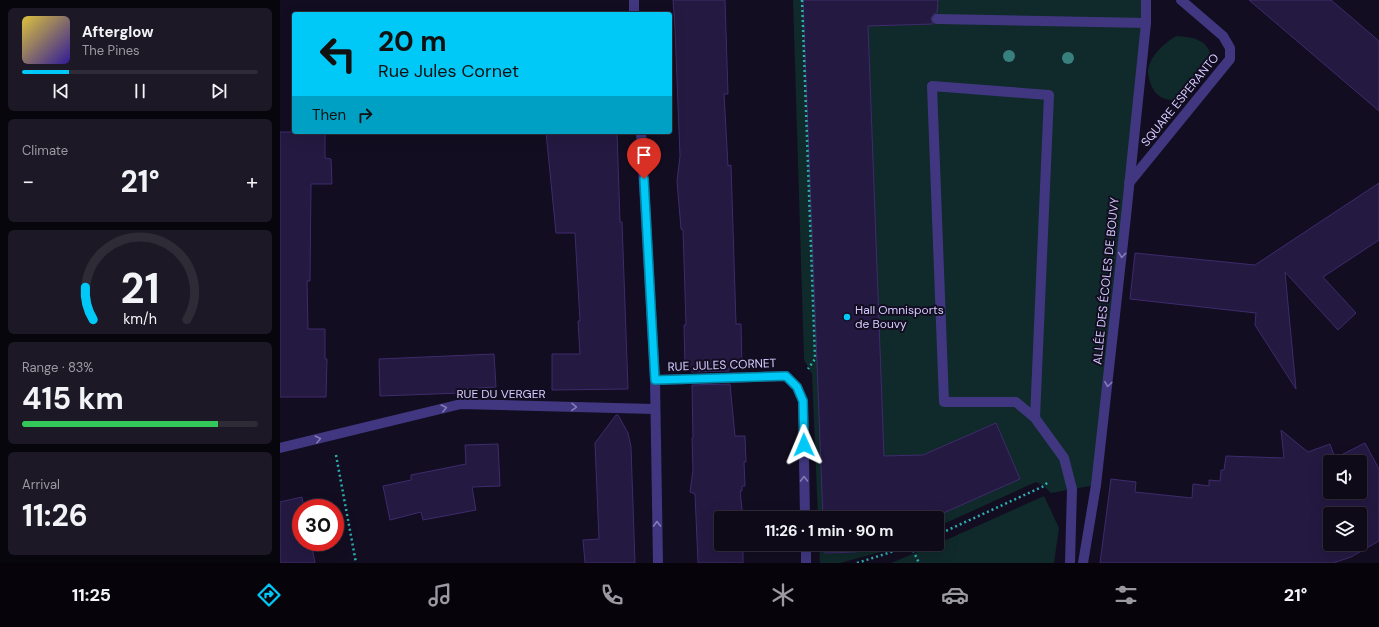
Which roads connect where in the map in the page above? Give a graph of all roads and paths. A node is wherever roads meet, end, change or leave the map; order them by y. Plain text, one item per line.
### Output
1 (634, 0) edge
2 (802, 0) edge
3 (1146, 0) edge
4 (1181, 0) edge
5 (634, 12) edge
6 (937, 19) dead end
7 (1146, 22) junction
8 (641, 134) edge
9 (1130, 183) junction
10 (655, 380) junction
11 (797, 387) junction
12 (654, 409) junction
13 (1035, 418) junction
14 (333, 435) junction
15 (280, 448) edge
16 (1064, 458) junction
17 (805, 511) edge
18 (944, 532) edge
19 (806, 551) edge
20 (895, 551) edge
21 (913, 551) edge
22 (356, 563) edge
23 (658, 563) edge
24 (806, 563) edge
25 (857, 563) edge
26 (919, 563) edge
27 (1070, 563) edge
28 (1083, 563) edge

1 - 5 street
2 - 11 path
3 - 7 street, ALLÉE DES ÉCOLES DE BOUVY
4 - 9 street, SQUARE ESPERANTO
6 - 7 street
7 - 9 street, ALLÉE DES ÉCOLES DE BOUVY
8 - 10 street, RUE JULES CORNET
9 -> 28 street, ALLÉE DES ÉCOLES DE BOUVY
10 - 11 street, RUE JULES CORNET
10 - 12 street, RUE JULES CORNET
17 -> 11 street
14 -> 12 street, RUE DU VERGER
23 -> 12 street, RUE JULES CORNET
13 - 13 street
13 - 16 street
15 -> 14 street, RUE DU VERGER
14 - 22 path
16 - 18 path
16 - 27 street
19 - 24 street
20 - 25 path
21 - 26 path

